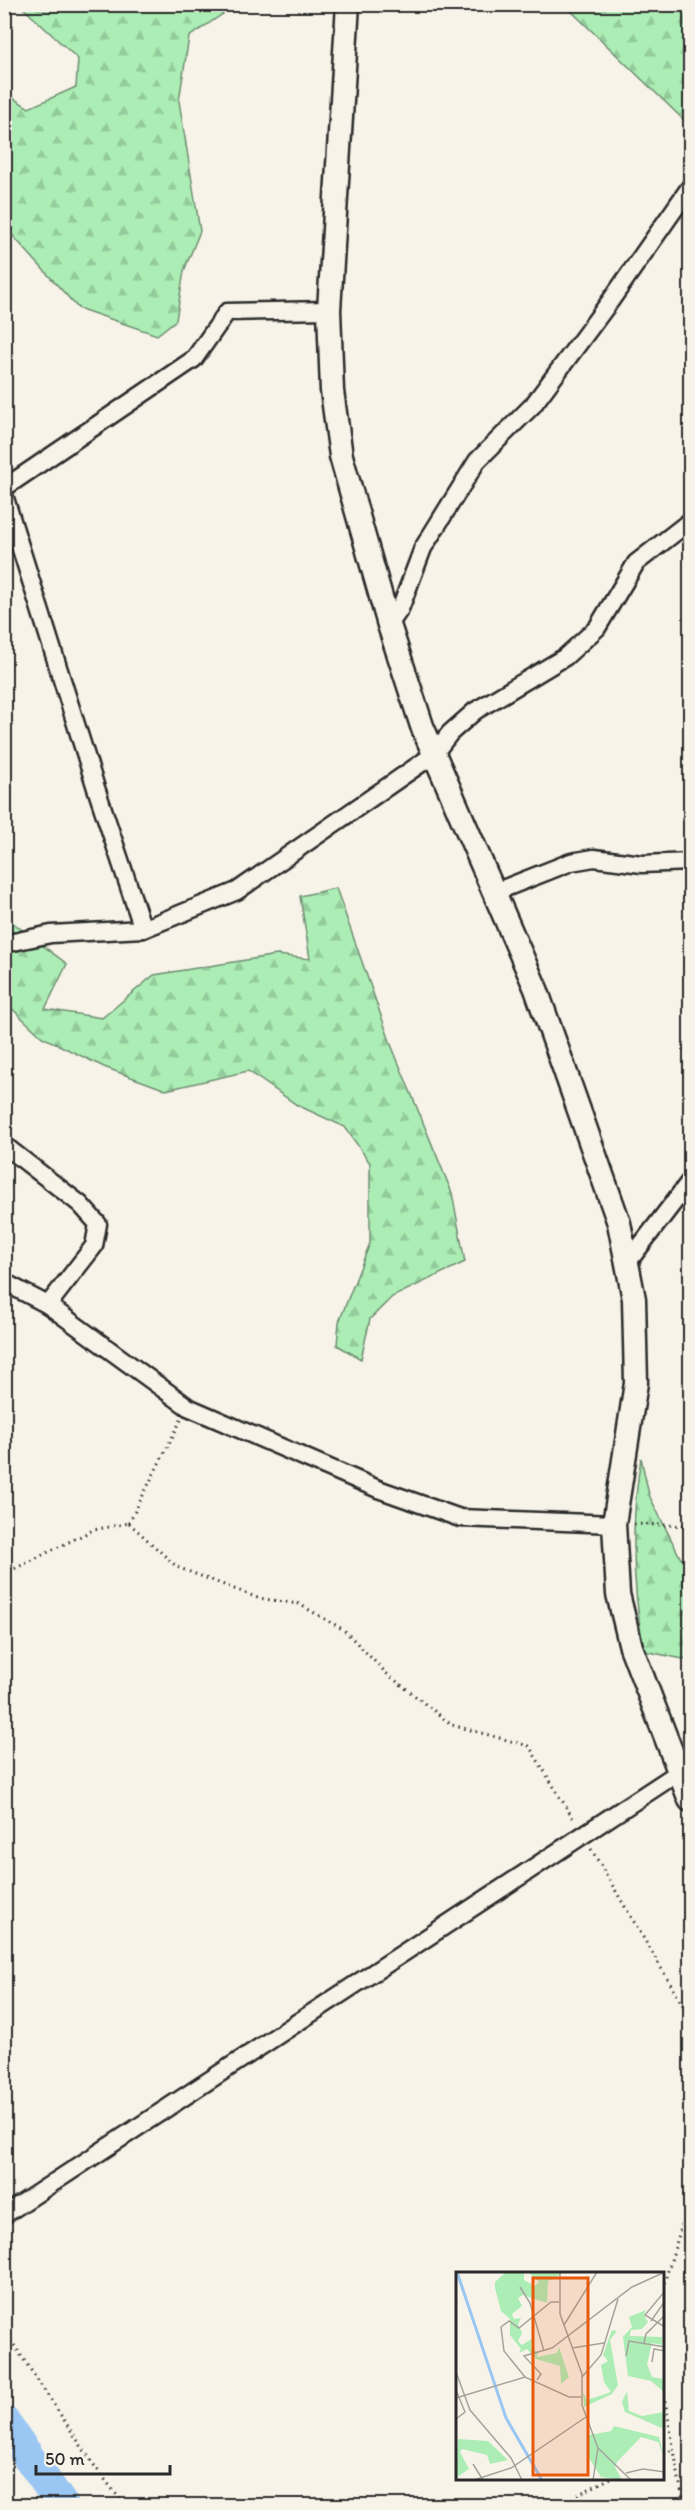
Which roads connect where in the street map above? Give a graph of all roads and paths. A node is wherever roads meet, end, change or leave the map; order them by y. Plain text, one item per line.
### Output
1 (348, 4) edge
2 (690, 187) edge
3 (329, 310) junction
4 (4, 488) edge
5 (4, 495) edge
6 (690, 521) edge
7 (389, 625) junction
8 (433, 755) junction
9 (690, 862) edge
10 (495, 892) junction
11 (143, 928) junction
12 (4, 944) edge
13 (4, 1145) edge
14 (690, 1180) edge
15 (628, 1262) junction
16 (4, 1282) edge
17 (48, 1305) junction
18 (188, 1407) junction
19 (129, 1523) junction
20 (614, 1524) junction
21 (690, 1526) edge
22 (4, 1574) edge
23 (679, 1772) junction
24 (690, 1800) edge
25 (583, 1835) junction
26 (690, 2017) edge
27 (690, 2199) edge
28 (4, 2215) edge
29 (665, 2277) edge
30 (4, 2330) edge
31 (665, 2407) edge
32 (672, 2450) junction
33 (665, 2453) edge
34 (607, 2480) edge
35 (125, 2505) edge
36 (563, 2505) edge
37 (684, 2505) edge

1 - 3 street
2 - 7 street
3 - 4 street
3 - 7 street
5 - 11 street
6 - 8 street
7 - 8 street
8 - 10 street
8 - 11 street
9 - 10 street
10 - 15 street
11 - 12 street
13 - 17 street
14 - 15 street
15 - 20 street
16 - 17 street
17 - 18 street
18 - 19 path
18 - 20 street
19 - 22 path
19 - 25 path
20 - 21 path
20 - 23 street
23 - 24 street
23 - 25 street
25 - 26 path
25 - 28 street
27 - 29 path
30 - 35 path
31 - 32 path
32 - 33 path
32 - 37 path
34 - 36 path

